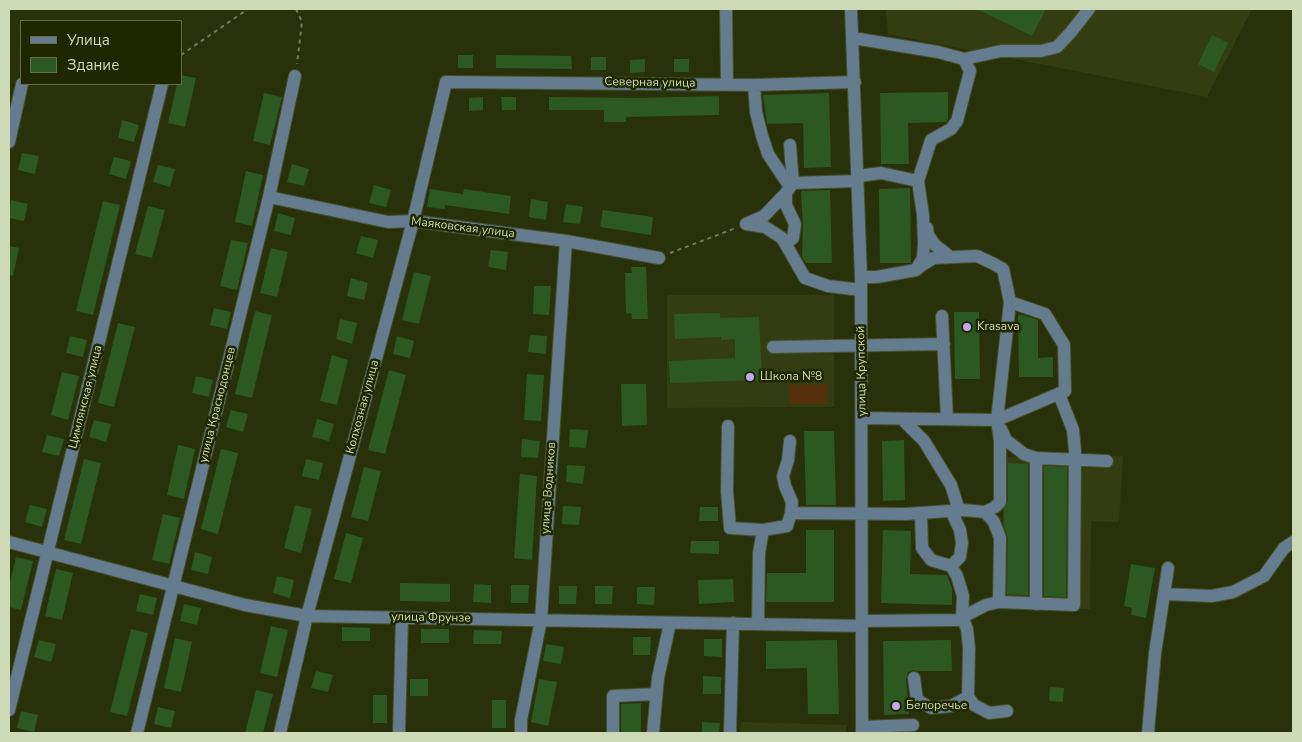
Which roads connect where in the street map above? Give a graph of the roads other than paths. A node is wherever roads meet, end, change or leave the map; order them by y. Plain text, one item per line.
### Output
1 (726, 9) edge
2 (851, 9) edge
3 (1089, 9) edge
4 (853, 38) junction
5 (964, 59) junction
6 (295, 76) road end
7 (446, 82) joint
8 (855, 82) junction
9 (727, 84) junction
10 (22, 85) edge
11 (162, 85) edge
12 (754, 85) junction
13 (9, 142) edge
14 (790, 144) dead end
15 (858, 178) junction
16 (918, 181) junction
17 (790, 188) junction
18 (269, 197) junction
19 (921, 206) junction
20 (413, 221) junction
21 (566, 242) junction
22 (786, 244) junction
23 (949, 256) junction
24 (659, 258) road end
25 (916, 270) junction
26 (861, 284) junction
27 (1010, 302) junction
28 (942, 316) dead end
29 (944, 344) junction
30 (861, 346) junction
31 (773, 348) dead end
32 (1059, 394) junction
33 (862, 418) junction
34 (902, 419) junction
35 (947, 419) junction
36 (997, 420) junction
37 (728, 426) dead end
38 (790, 441) dead end
39 (1036, 458) junction
40 (1075, 459) junction
41 (1107, 461) dead end
42 (956, 511) junction
43 (986, 512) junction
44 (791, 513) junction
45 (862, 513) junction
46 (921, 513) junction
47 (763, 530) junction
48 (9, 542) edge
49 (1293, 542) edge
50 (48, 552) junction
51 (951, 566) junction
52 (1168, 568) dead end
53 (174, 586) junction
54 (1164, 594) junction
55 (999, 602) junction
56 (1036, 604) junction
57 (307, 616) junction
58 (962, 617) junction
59 (402, 618) junction
60 (541, 620) junction
61 (670, 623) junction
62 (733, 623) junction
63 (758, 624) junction
64 (862, 624) junction
65 (914, 678) dead end
66 (656, 694) junction
67 (968, 698) junction
68 (9, 710) edge
69 (1007, 710) dead end
70 (914, 725) dead end
71 (862, 730) edge
72 (137, 733) edge
73 (280, 733) edge
74 (400, 733) edge
75 (521, 733) edge
76 (613, 733) edge
77 (653, 733) edge
78 (730, 733) edge
79 (1148, 733) edge

1 - 9 street
2 - 4 street, улица Крупской
3 - 5 street
4 - 5 street
4 - 8 street, улица Крупской
5 - 16 street
6 - 18 street, улица Краснодонцев
7 - 9 street, Северная улица
7 - 20 street, Колхозная улица
8 - 12 street, Северная улица
8 - 15 street, улица Крупской
9 - 12 street, Северная улица
10 - 13 street
11 - 50 street, Цимлянская улица
12 - 17 street
14 - 17 street
15 - 16 street
15 - 17 street
15 - 26 street, улица Крупской
16 - 19 street
17 - 22 street
17 - 22 street
18 - 20 street, Маяковская улица
18 - 53 street, улица Краснодонцев
19 - 23 street
19 - 25 street
20 - 21 street, Маяковская улица
20 - 57 street, Колхозная улица
21 - 24 street, Маяковская улица
21 - 60 street, улица Водников
22 - 26 street
23 - 25 street
23 - 27 street
25 - 26 street
26 - 30 street, улица Крупской
27 - 32 street
27 - 36 street
28 - 29 street
29 - 30 street
29 - 35 street
30 - 31 street
30 - 33 street, улица Крупской
32 - 36 street
32 - 40 street
33 - 34 street
33 - 45 street, улица Крупской
34 - 35 street
34 - 42 street
35 - 36 street
36 - 39 street
36 - 43 street
37 - 47 street
38 - 44 street
39 - 40 street
39 - 56 street
40 - 41 street
40 - 56 street
42 - 43 street
42 - 46 street
42 - 51 street
43 - 55 street
44 - 45 street
44 - 47 street
45 - 46 street
45 - 64 street, улица Крупской
46 - 51 street
47 - 63 street
48 - 50 street, улица Фрунзе
49 - 54 street
50 - 53 street, улица Фрунзе
50 - 68 street, Цимлянская улица
51 - 58 street
52 - 54 street
53 - 57 street, улица Фрунзе
53 - 72 street, улица Краснодонцев
54 - 79 street
55 - 56 street
55 - 58 street, улица Фрунзе
57 - 59 street, улица Фрунзе
57 - 73 street, Колхозная улица
58 - 64 street, улица Фрунзе
58 - 67 street
59 - 60 street, улица Фрунзе
59 - 74 street
60 - 61 street, улица Фрунзе
60 - 75 street, улица Водников
61 - 62 street, улица Фрунзе
61 - 66 street
62 - 63 street, улица Фрунзе
62 - 78 street
63 - 64 street, улица Фрунзе
64 - 71 street, улица Крупской
65 - 67 street
66 - 76 street
66 - 77 street
67 - 69 street
70 - 71 street

